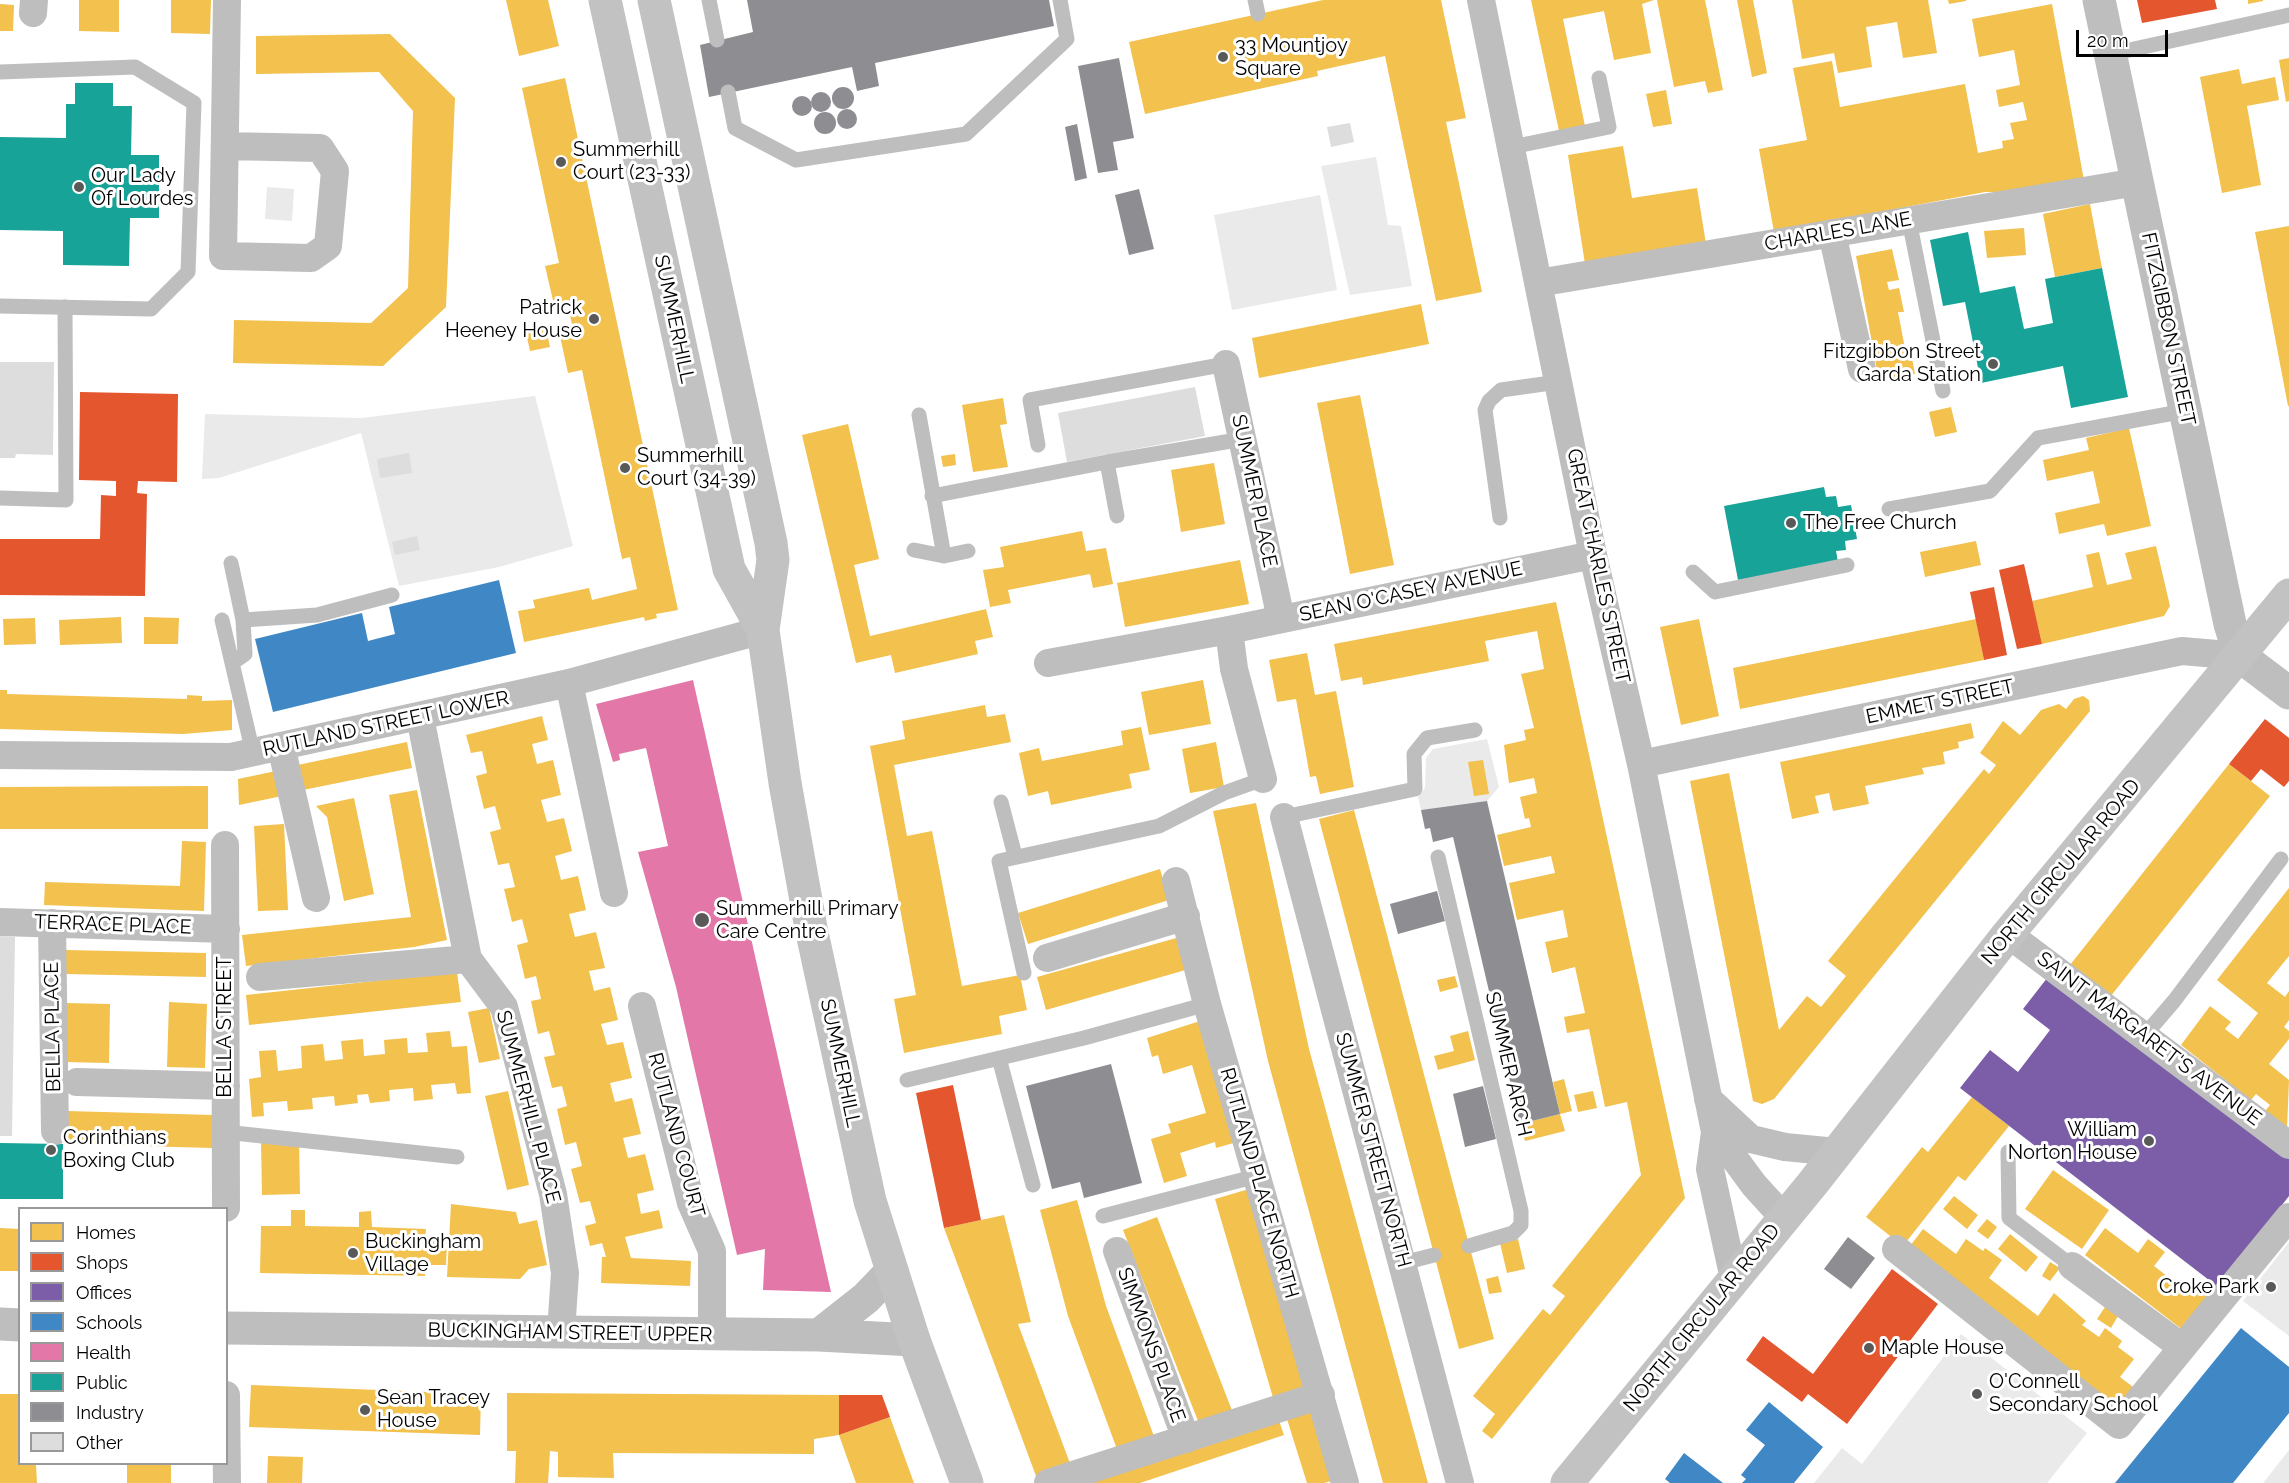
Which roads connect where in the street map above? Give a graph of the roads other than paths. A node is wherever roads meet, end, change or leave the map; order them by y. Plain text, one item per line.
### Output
1 (227, 0) edge
2 (605, 0) edge
3 (654, 0) edge
4 (709, 0) edge
5 (1060, 0) edge
6 (1481, 0) edge
7 (2099, 0) edge
8 (2289, 15) edge
9 (717, 40) dead end
10 (2111, 54) junction
11 (0, 72) edge
12 (1599, 78) dead end
13 (728, 92) dead end
14 (226, 146) junction
15 (1512, 147) junction
16 (2137, 182) junction
17 (1909, 220) junction
18 (1832, 233) junction
19 (1538, 283) junction
20 (0, 306) edge
21 (65, 307) junction
22 (1226, 364) joint
23 (1862, 369) dead end
24 (1558, 382) junction
25 (1943, 391) dead end
26 (2185, 411) junction
27 (919, 415) dead end
28 (1243, 439) junction
29 (1038, 445) dead end
30 (1107, 462) junction
31 (932, 496) junction
32 (0, 498) edge
33 (1889, 509) dead end
34 (1117, 516) dead end
35 (1500, 518) dead end
36 (914, 550) dead end
37 (968, 551) dead end
38 (1593, 555) junction
39 (944, 556) junction
40 (231, 563) dead end
41 (1847, 565) dead end
42 (1693, 572) dead end
43 (392, 595) dead end
44 (2289, 595) edge
45 (1281, 619) junction
46 (222, 620) dead end
47 (243, 620) junction
48 (763, 630) junction
49 (1228, 630) junction
50 (2240, 656) junction
51 (232, 663) junction
52 (1048, 663) dead end
53 (569, 683) junction
54 (2289, 693) edge
55 (420, 717) junction
56 (1474, 730) dead end
57 (281, 746) junction
58 (253, 753) junction
59 (0, 755) edge
60 (1641, 764) junction
61 (1263, 780) joint
62 (1001, 802) dead end
63 (1284, 817) joint
64 (225, 844) dead end
65 (1015, 856) junction
66 (1438, 857) dead end
67 (2282, 859) dead end
68 (1176, 882) dead end
69 (614, 893) dead end
70 (316, 898) dead end
71 (1186, 916) junction
72 (0, 922) edge
73 (52, 923) junction
74 (226, 929) junction
75 (2008, 934) junction
76 (468, 960) junction
77 (1035, 965) joint
78 (260, 977) dead end
79 (1207, 1004) junction
80 (642, 1005) dead end
81 (2144, 1036) junction
82 (999, 1058) junction
83 (907, 1080) dead end
84 (77, 1082) dead end
85 (226, 1086) junction
86 (1708, 1099) junction
87 (54, 1131) dead end
88 (225, 1132) junction
89 (1715, 1132) junction
90 (2289, 1144) edge
91 (1837, 1152) junction
92 (2008, 1152) dead end
93 (457, 1157) dead end
94 (1257, 1176) junction
95 (1033, 1185) dead end
96 (226, 1207) edge
97 (1103, 1216) dead end
98 (2289, 1216) edge
99 (1784, 1218) junction
100 (1469, 1246) dead end
101 (1896, 1249) dead end
102 (1117, 1251) dead end
103 (1434, 1255) dead end
104 (1403, 1263) junction
105 (2072, 1266) joint
106 (892, 1271) junction
107 (1734, 1279) junction
108 (0, 1324) edge
109 (18, 1325) edge
110 (228, 1328) edge
111 (561, 1332) junction
112 (819, 1335) junction
113 (712, 1336) junction
114 (914, 1340) junction
115 (2182, 1347) junction
116 (1321, 1395) junction
117 (1186, 1438) junction
118 (227, 1465) edge
119 (227, 1483) edge
120 (967, 1483) edge
121 (1048, 1483) edge
122 (1345, 1483) edge
123 (1460, 1483) edge
124 (1567, 1483) edge

1 - 14 street
2 - 48 main road, SUMMERHILL
3 - 48 main road, SUMMERHILL
4 - 9 lane
5 - 13 lane
6 - 15 street, GREAT CHARLES STREET
7 - 10 street, FITZGIBBON STREET
8 - 10 lane
10 - 16 street, FITZGIBBON STREET
11 - 21 lane
12 - 15 lane
14 - 14 street
15 - 19 street, GREAT CHARLES STREET
16 - 17 street, CHARLES LANE
16 - 26 street, FITZGIBBON STREET
17 - 18 street, CHARLES LANE
17 - 25 lane
18 - 19 street, CHARLES LANE
18 - 23 street
19 - 24 street, GREAT CHARLES STREET
20 - 21 lane
21 - 32 lane
22 - 28 street, SUMMER PLACE
22 - 29 lane
24 - 35 lane
24 - 38 street, GREAT CHARLES STREET
26 - 33 lane
26 - 50 street, FITZGIBBON STREET
27 - 31 lane
28 - 30 lane
28 - 45 street, SUMMER PLACE
30 - 31 lane
30 - 34 lane
31 - 39 lane
36 - 39 lane
37 - 39 lane
38 - 45 street, SEAN O'CASEY AVENUE
38 - 60 street, GREAT CHARLES STREET
40 - 47 lane
41 - 42 lane
43 - 47 lane
44 - 50 main road, NORTH CIRCULAR ROAD
45 - 49 street, SEAN O'CASEY AVENUE
46 - 51 lane
47 - 51 lane
48 - 53 street, RUTLAND STREET LOWER
48 - 106 main road, SUMMERHILL
49 - 52 street, SEAN O'CASEY AVENUE
49 - 61 street
50 - 54 street
50 - 60 street, EMMET STREET
50 - 75 main road, NORTH CIRCULAR ROAD
51 - 58 lane
53 - 55 street, RUTLAND STREET LOWER
53 - 69 street
55 - 57 street, RUTLAND STREET LOWER
55 - 76 street, SUMMERHILL PLACE
56 - 63 lane
57 - 58 street, RUTLAND STREET LOWER
57 - 70 street
58 - 59 street, RUTLAND STREET LOWER
60 - 86 street, GREAT CHARLES STREET
61 - 65 lane
62 - 65 lane
63 - 104 street, SUMMER STREET NORTH
64 - 74 street, BELLA STREET
65 - 77 lane
66 - 100 lane, SUMMER ARCH
67 - 81 lane
68 - 71 street, RUTLAND PLACE NORTH
71 - 77 street
71 - 79 street, RUTLAND PLACE NORTH
72 - 73 street, TERRACE PLACE
73 - 74 street, TERRACE PLACE
73 - 87 street, BELLA PLACE
74 - 85 street, BELLA STREET
75 - 81 street, SAINT MARGARET'S AVENUE
75 - 91 main road, NORTH CIRCULAR ROAD
76 - 78 street
76 - 111 street, SUMMERHILL PLACE
79 - 82 lane
79 - 94 street, RUTLAND PLACE NORTH
80 - 113 street, RUTLAND COURT
81 - 90 street, SAINT MARGARET'S AVENUE
82 - 83 lane
82 - 95 lane
84 - 85 street
85 - 88 street, BELLA STREET
86 - 89 street, GREAT CHARLES STREET
86 - 91 street
88 - 93 lane
88 - 96 street, BELLA STREET
89 - 99 street, GREAT CHARLES STREET
89 - 107 street, GREAT CHARLES STREET
91 - 99 main road, NORTH CIRCULAR ROAD
92 - 105 lane
94 - 97 lane
94 - 116 street, RUTLAND PLACE NORTH
98 - 115 street
99 - 107 main road, NORTH CIRCULAR ROAD
101 - 115 street
102 - 117 street, SIMMONS PLACE
103 - 104 lane
104 - 123 street, SUMMER STREET NORTH
105 - 115 street
106 - 112 street
106 - 114 main road, SUMMERHILL
107 - 124 main road, NORTH CIRCULAR ROAD
108 - 109 street
110 - 111 street, BUCKINGHAM STREET UPPER
111 - 113 street, BUCKINGHAM STREET UPPER
112 - 113 street, BUCKINGHAM STREET UPPER
112 - 114 street, BUCKINGHAM STREET UPPER
114 - 120 main road, SUMMERHILL
116 - 117 street
116 - 122 street, RUTLAND PLACE NORTH
117 - 121 street
118 - 119 street

